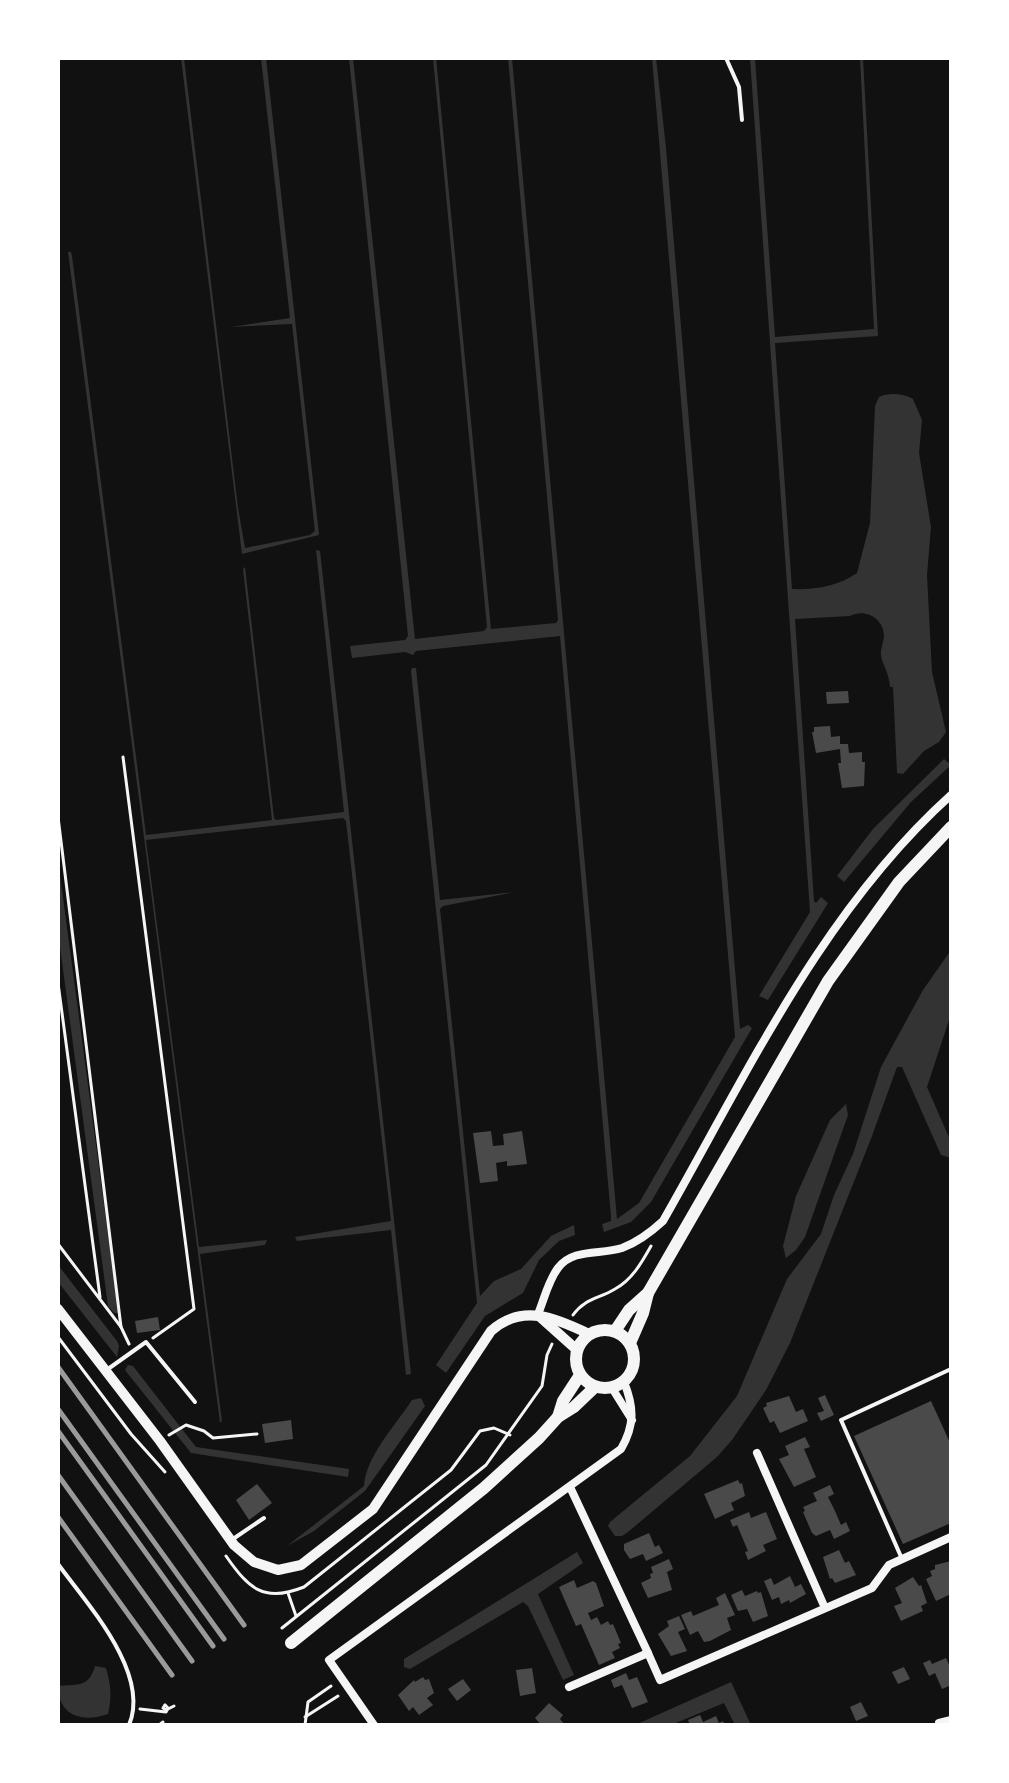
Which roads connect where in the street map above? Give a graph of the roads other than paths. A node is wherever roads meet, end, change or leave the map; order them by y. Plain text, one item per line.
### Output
1 (726, 58) edge
2 (742, 120) dead end
3 (951, 795) edge
4 (951, 827) edge
5 (648, 1293) junction
6 (58, 1309) edge
7 (538, 1314) junction
8 (615, 1331) junction
9 (589, 1334) junction
10 (630, 1343) junction
11 (577, 1350) junction
12 (951, 1369) edge
13 (106, 1370) junction
14 (580, 1375) junction
15 (618, 1385) junction
16 (595, 1387) junction
17 (195, 1402) dead end
18 (558, 1417) junction
19 (757, 1453) dead end
20 (570, 1487) junction
21 (264, 1518) dead end
22 (951, 1537) edge
23 (231, 1541) junction
24 (902, 1559) junction
25 (58, 1564) edge
26 (825, 1608) junction
27 (291, 1643) dead end
28 (648, 1653) junction
29 (569, 1687) dead end
30 (951, 1720) edge
31 (939, 1723) dead end
32 (129, 1725) edge
33 (374, 1725) edge

1 - 2 lane
3 - 7 street
4 - 5 main road
5 - 8 main road
5 - 10 main road
6 - 13 street
7 - 9 street
7 - 11 street
7 - 23 street
8 - 9 main road
8 - 10 main road
9 - 11 main road
10 - 15 main road
11 - 14 main road
12 - 24 lane
13 - 17 lane
13 - 23 street
14 - 16 main road
14 - 18 main road
15 - 16 main road
15 - 20 street
16 - 18 main road
18 - 27 main road
19 - 26 street
20 - 28 street
20 - 33 street
21 - 23 lane
22 - 24 street
24 - 26 street
25 - 32 lane
26 - 28 street
28 - 29 street
30 - 31 street

